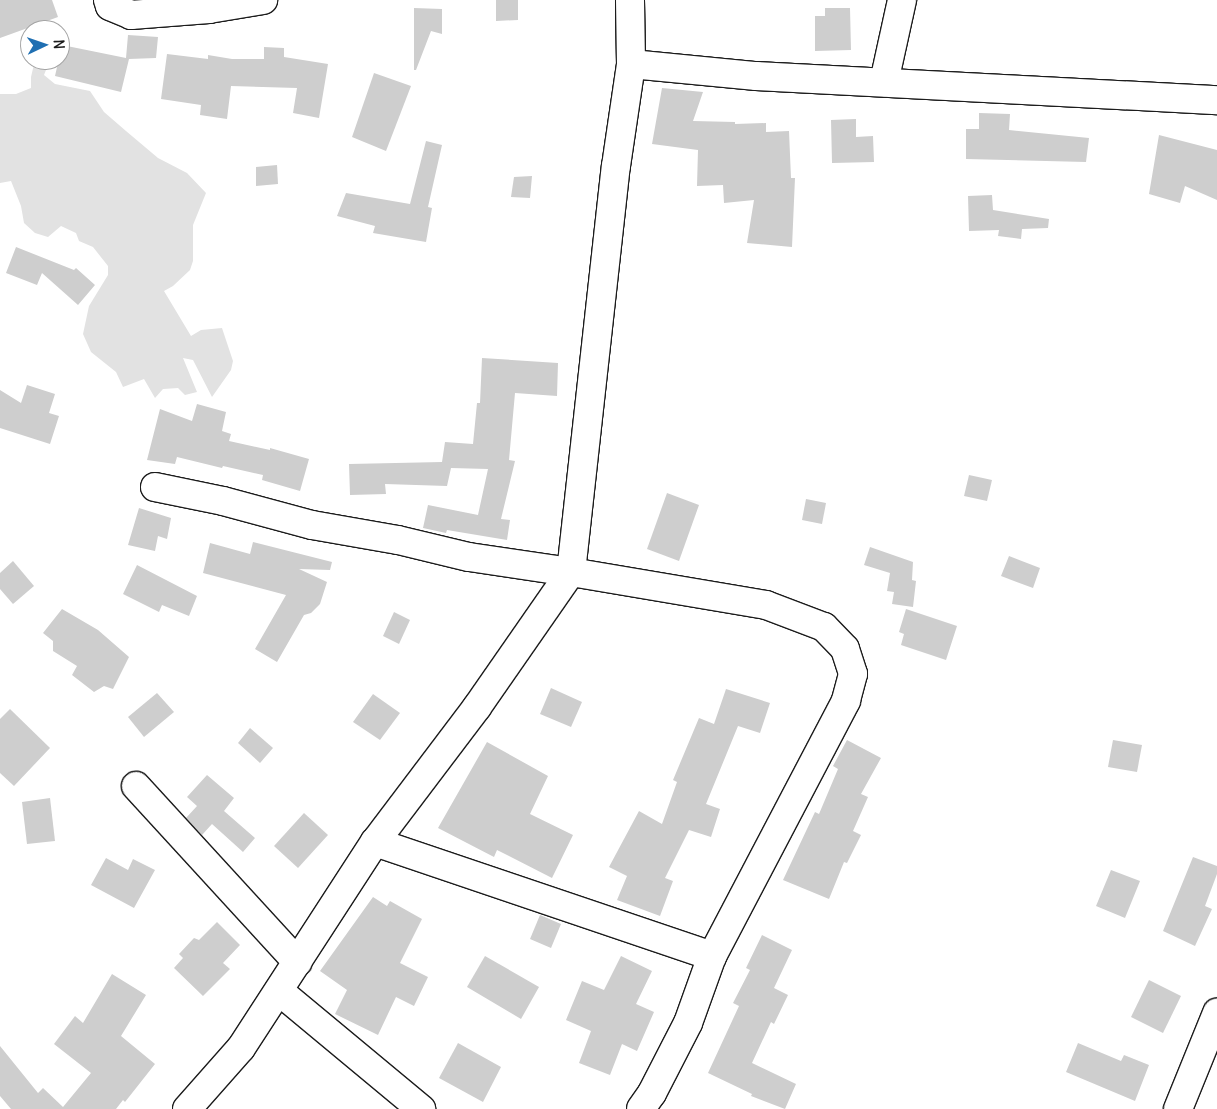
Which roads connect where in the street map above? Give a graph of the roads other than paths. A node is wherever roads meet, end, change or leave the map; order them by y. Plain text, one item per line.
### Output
1 (108, 0) edge
2 (263, 0) edge
3 (630, 0) edge
4 (902, 0) edge
5 (631, 64) junction
6 (884, 82) junction
7 (1217, 100) edge
8 (155, 487) dead end
9 (572, 572) junction
10 (136, 786) dead end
11 (374, 842) junction
12 (712, 956) junction
13 (297, 962) junction
14 (279, 991) junction
15 (1217, 1013) edge
16 (187, 1109) edge
17 (421, 1109) edge
18 (641, 1109) edge
19 (1178, 1109) edge

1 - 2 street
3 - 5 street
4 - 6 street
5 - 6 street
5 - 9 street
6 - 7 street
8 - 9 street
9 - 11 street
9 - 12 street
10 - 13 street
11 - 12 street
11 - 13 street
12 - 18 street
13 - 14 street
14 - 16 street
14 - 17 street
15 - 19 street

